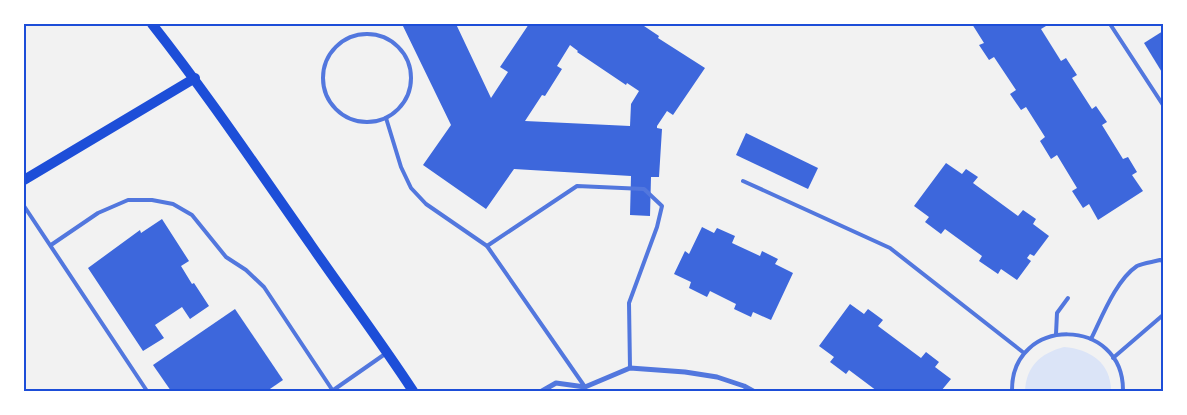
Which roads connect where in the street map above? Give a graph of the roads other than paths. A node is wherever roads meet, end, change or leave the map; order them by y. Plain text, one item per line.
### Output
1 (152, 24) edge
2 (1110, 24) edge
3 (195, 78) junction
4 (1163, 105) edge
5 (386, 118) junction
6 (24, 180) edge
7 (743, 181) dead end
8 (24, 206) edge
9 (51, 245) junction
10 (487, 246) junction
11 (1163, 260) edge
12 (1068, 298) dead end
13 (1163, 315) edge
14 (1056, 334) junction
15 (1091, 339) junction
16 (388, 352) junction
17 (1024, 353) junction
18 (1113, 358) junction
19 (630, 368) junction
20 (584, 389) edge
21 (147, 391) edge
22 (333, 391) edge
23 (414, 391) edge
24 (542, 391) edge
25 (753, 391) edge
26 (1012, 391) edge
27 (1123, 391) edge

1 - 3 main road
2 - 4 lane
3 - 6 main road
3 - 16 main road
5 - 5 lane
5 - 10 lane
7 - 17 lane
8 - 9 lane
9 - 21 lane
9 - 22 lane
10 - 19 lane
10 - 20 lane
11 - 15 lane
12 - 14 lane
13 - 18 lane
14 - 15 lane
14 - 17 lane
15 - 18 lane
16 - 22 lane
16 - 23 main road
17 - 26 lane
18 - 27 lane
19 - 20 street
19 - 25 street
20 - 24 street

